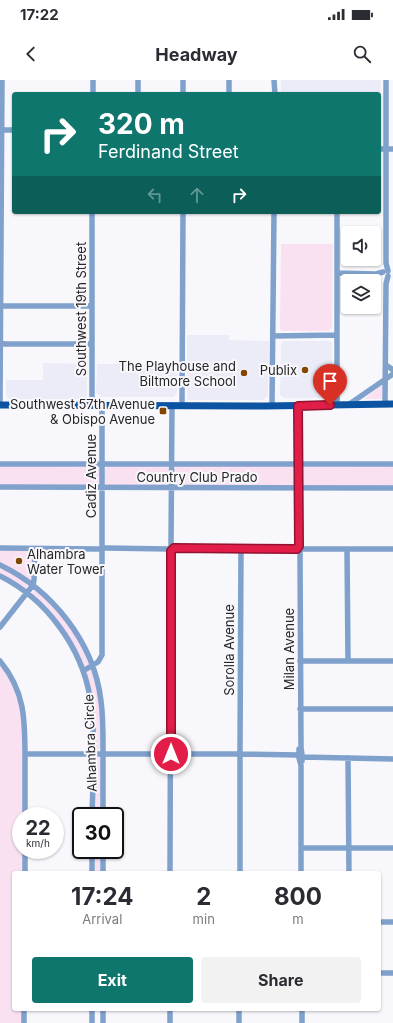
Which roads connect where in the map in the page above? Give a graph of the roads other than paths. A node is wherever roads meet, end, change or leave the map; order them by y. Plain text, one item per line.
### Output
1 (92, 80) edge
2 (138, 80) edge
3 (183, 80) edge
4 (229, 80) edge
5 (274, 80) edge
6 (386, 80) edge
7 (1, 83) edge
8 (92, 92) edge
9 (138, 92) edge
10 (183, 92) edge
11 (229, 92) edge
12 (274, 92) edge
13 (1, 130) junction
14 (12, 130) edge
15 (1, 149) edge
16 (381, 149) edge
17 (386, 149) junction
18 (393, 149) edge
19 (1, 213) edge
20 (92, 214) edge
21 (183, 214) edge
22 (274, 214) edge
23 (337, 214) edge
24 (337, 273) junction
25 (387, 273) edge
26 (0, 278) edge
27 (1, 306) edge
28 (92, 306) junction
29 (337, 335) junction
30 (273, 336) junction
31 (0, 343) edge
32 (92, 344) junction
33 (386, 365) junction
34 (393, 370) edge
35 (393, 374) edge
36 (386, 379) junction
37 (389, 404) edge
38 (0, 405) edge
39 (92, 405) junction
40 (102, 405) junction
41 (172, 405) junction
42 (182, 405) junction
43 (337, 405) junction
44 (347, 405) junction
45 (272, 406) junction
46 (298, 406) junction
47 (0, 464) edge
48 (102, 464) junction
49 (172, 464) junction
50 (299, 464) junction
51 (393, 464) edge
52 (0, 487) edge
53 (102, 487) junction
54 (172, 488) junction
55 (299, 488) junction
56 (393, 488) edge
57 (0, 548) edge
58 (241, 548) junction
59 (35, 549) junction
60 (102, 549) junction
61 (171, 549) junction
62 (299, 549) junction
63 (347, 549) junction
64 (393, 549) edge
65 (0, 565) edge
66 (0, 576) edge
67 (33, 585) junction
68 (27, 593) junction
69 (0, 627) edge
70 (0, 661) edge
71 (300, 661) junction
72 (348, 661) junction
73 (393, 661) edge
74 (92, 666) junction
75 (83, 671) junction
76 (393, 709) edge
77 (300, 710) junction
78 (25, 754) junction
79 (93, 754) junction
80 (103, 754) junction
81 (171, 754) junction
82 (240, 754) junction
83 (301, 756) junction
84 (348, 758) junction
85 (393, 759) edge
86 (25, 807) edge
87 (92, 807) edge
88 (103, 807) edge
89 (301, 848) junction
90 (349, 848) junction
91 (393, 848) edge
92 (25, 859) edge
93 (92, 859) edge
94 (103, 859) edge
95 (25, 871) edge
96 (92, 871) edge
97 (103, 871) edge
98 (170, 871) edge
99 (240, 871) edge
100 (301, 871) edge
101 (349, 871) edge
102 (381, 922) edge
103 (393, 922) edge
104 (381, 973) edge
105 (393, 973) edge
106 (24, 1011) edge
107 (92, 1011) edge
108 (103, 1011) edge
109 (170, 1011) edge
110 (239, 1011) edge
111 (302, 1011) edge
112 (24, 1023) edge
113 (92, 1023) edge
114 (103, 1023) edge
115 (170, 1023) edge
116 (239, 1023) edge
117 (302, 1023) edge

1 - 8 street
2 - 9 street
3 - 10 street
4 - 11 street
5 - 12 street
6 - 17 street
7 - 13 street
13 - 14 street
13 - 15 street
15 - 19 street
16 - 17 street
17 - 18 street
17 - 25 street
19 - 26 street
20 - 28 street, Southwest 19th Street
21 - 42 street
22 - 30 street
23 - 24 street
24 - 25 street
24 - 29 street
25 - 33 street
26 - 27 street
27 - 28 street
27 - 31 street
28 - 32 street, Southwest 19th Street
29 - 30 street
29 - 43 street
30 - 45 street
31 - 32 street
31 - 38 street
32 - 39 street, Southwest 19th Street
33 - 34 street
33 - 36 street
35 - 36 street
36 - 37 street
36 - 44 street
37 - 44 main road
38 - 39 main road
39 - 40 main road
40 - 41 main road
40 - 48 street, Cadiz Avenue
41 - 42 main road
41 - 49 street
42 - 45 main road
43 - 44 main road
43 - 46 main road
45 - 46 main road
46 - 50 street, Milan Avenue
47 - 48 street, Country Club Prado
48 - 49 street, Country Club Prado
48 - 53 street, Cadiz Avenue
49 - 50 street, Country Club Prado
49 - 54 street
50 - 51 street, Country Club Prado
50 - 55 street, Milan Avenue
52 - 53 street, Country Club Prado
53 - 54 street, Country Club Prado
53 - 60 street, Cadiz Avenue
54 - 55 street, Country Club Prado
54 - 61 street
55 - 56 street, Country Club Prado
55 - 62 street, Milan Avenue
57 - 59 street
58 - 61 street
58 - 62 street
58 - 82 street, Sorolla Avenue
59 - 60 street
59 - 67 street
60 - 61 street
60 - 74 street, Cadiz Avenue
61 - 81 street
62 - 63 street
62 - 71 street, Milan Avenue
63 - 64 street
63 - 72 street
65 - 67 street, Alhambra Circle
66 - 68 street, Alhambra Circle
67 - 68 street
67 - 74 street, Alhambra Circle
68 - 69 street
68 - 75 street, Alhambra Circle
70 - 78 street
71 - 72 street
71 - 77 street, Milan Avenue
72 - 73 street
74 - 75 street, Cadiz Avenue
74 - 80 street, Alhambra Circle
75 - 79 street, Alhambra Circle
76 - 77 street
77 - 83 street, Milan Avenue
78 - 79 street
78 - 86 street
79 - 80 street
79 - 87 street, Alhambra Circle
80 - 81 street
80 - 88 street, Alhambra Circle
81 - 82 street
81 - 98 street
82 - 83 street
82 - 99 street, Sorolla Avenue
83 - 84 street
83 - 89 street, Milan Avenue
84 - 85 street
84 - 90 street
89 - 90 street
89 - 100 street, Milan Avenue
90 - 91 street
90 - 101 street
92 - 95 street
93 - 96 street
94 - 97 street
102 - 103 street
104 - 105 street
106 - 112 street
107 - 113 street
108 - 114 street
109 - 115 street
110 - 116 street
111 - 117 street

